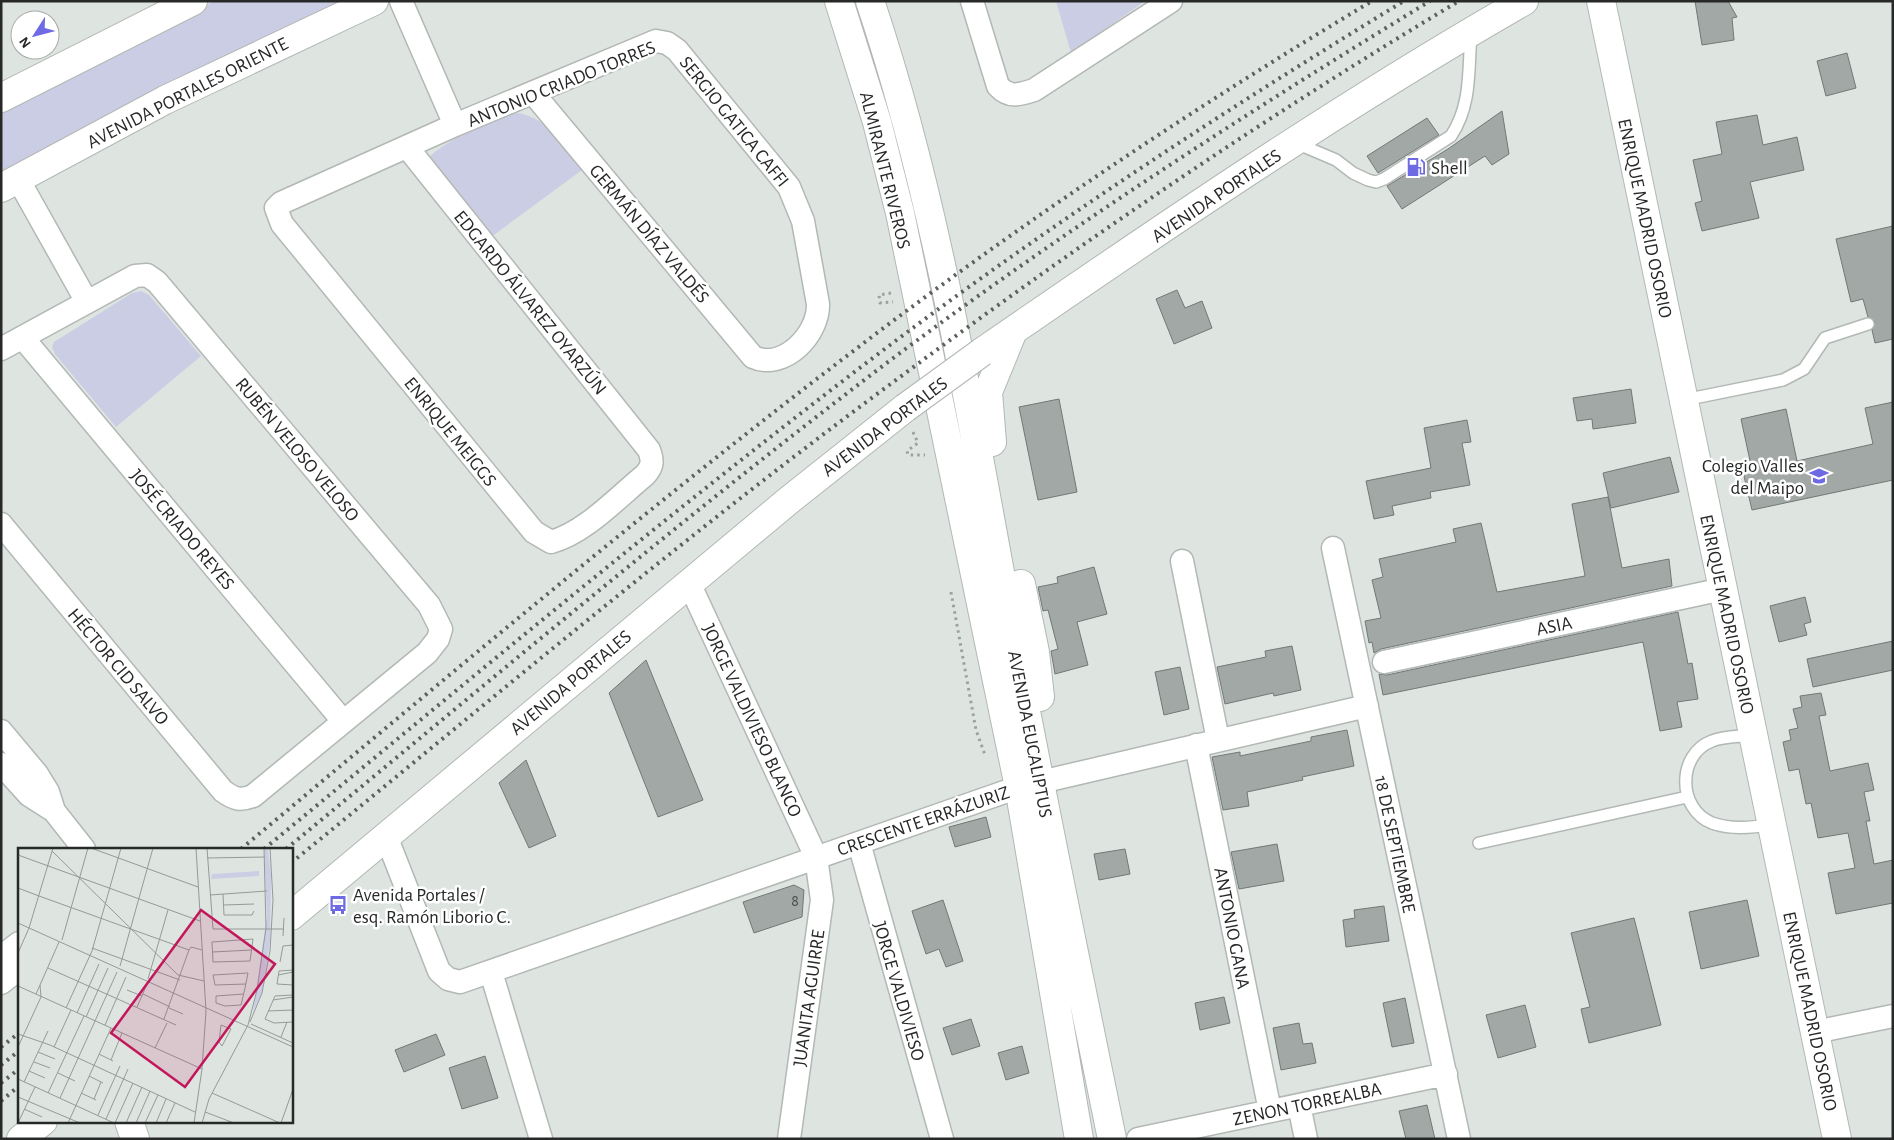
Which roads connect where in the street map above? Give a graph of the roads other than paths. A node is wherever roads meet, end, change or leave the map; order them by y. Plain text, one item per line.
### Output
1 (192, 1) edge
2 (374, 1) edge
3 (401, 1) edge
4 (839, 1) edge
5 (870, 1) edge
6 (972, 1) edge
7 (1171, 1) edge
8 (1524, 1) edge
9 (1601, 1) edge
10 (1471, 32) junction
11 (666, 43) joint
12 (533, 93) junction
13 (1, 98) edge
14 (455, 124) junction
15 (1295, 142) junction
16 (407, 147) junction
17 (10, 183) edge
18 (276, 208) joint
19 (87, 302) junction
20 (1868, 324) dead end
21 (955, 329) joint
22 (1013, 330) junction
23 (23, 338) junction
24 (925, 341) joint
25 (1, 349) edge
26 (773, 360) joint
27 (1684, 400) junction
28 (652, 459) joint
29 (1, 524) edge
30 (1333, 548) dead end
31 (1182, 561) dead end
32 (689, 583) junction
33 (1723, 589) junction
34 (1384, 662) dead end
35 (1367, 706) junction
36 (343, 721) junction
37 (1, 731) edge
38 (1753, 735) junction
39 (1207, 742) junction
40 (1033, 753) junction
41 (1, 764) edge
42 (1029, 784) junction
43 (1687, 797) junction
44 (54, 811) junction
45 (1772, 824) junction
46 (386, 836) junction
47 (859, 842) junction
48 (1479, 843) dead end
49 (83, 848) edge
50 (816, 857) junction
51 (292, 915) edge
52 (18, 944) edge
53 (1, 956) edge
54 (18, 969) edge
55 (491, 972) junction
56 (1, 983) edge
57 (1893, 1016) edge
58 (1815, 1032) junction
59 (1446, 1074) junction
60 (1299, 1105) junction
61 (1270, 1111) junction
62 (42, 1122) edge
63 (129, 1122) edge
64 (21, 1139) edge
65 (135, 1139) edge
66 (541, 1139) edge
67 (789, 1139) edge
68 (942, 1139) edge
69 (1079, 1139) edge
70 (1112, 1139) edge
71 (1138, 1139) edge
72 (1306, 1139) edge
73 (1459, 1139) edge
74 (1838, 1139) edge

1 - 13 main road
2 - 17 main road, AVENIDA PORTALES ORIENTE
3 - 14 street, ANTONIO CRIADO TORRES
4 - 24 main road, ALMIRANTE RIVEROS
5 - 21 main road, ALMIRANTE RIVEROS
6 - 7 street
8 - 10 main road, AVENIDA PORTALES
9 - 27 main road, ENRIQUE MADRID OSORIO
10 - 15 main road, AVENIDA PORTALES
10 - 15 lane
11 - 12 street, ANTONIO CRIADO TORRES
11 - 26 street, SERGIO GATICA CAFFI
12 - 14 street, ANTONIO CRIADO TORRES
12 - 26 street, GERMÁN DÍAZ VALDÉS
14 - 16 street, ANTONIO CRIADO TORRES
15 - 22 main road, AVENIDA PORTALES
16 - 18 street, ANTONIO CRIADO TORRES
16 - 28 street, EDGARDO ÁLVAREZ OYARZÚN
17 - 19 street
18 - 28 street, ENRIQUE MEIGGS
19 - 23 street
19 - 36 street, RUBÉN VELOSO VELOSO
20 - 27 lane
21 - 40 main road, AVENIDA EUCALIPTUS
22 - 32 main road, AVENIDA PORTALES, bridge
22 - 40 main road
23 - 25 street
23 - 36 street, JOSÉ CRIADO REYES
24 - 42 main road, AVENIDA EUCALIPTUS
27 - 33 main road, ENRIQUE MADRID OSORIO
29 - 36 street, HÉCTOR CID SALVO
30 - 35 street, 18 DE SEPTIEMBRE
31 - 39 street, ANTONIO GANA
32 - 46 main road, AVENIDA PORTALES
32 - 50 street, JORGE VALDIVIESO BLANCO
33 - 34 street, ASIA
33 - 38 main road, ENRIQUE MADRID OSORIO
35 - 39 street, CRESCENTE ERRÁZURIZ
35 - 59 street, 18 DE SEPTIEMBRE
37 - 44 street
38 - 43 lane
38 - 45 main road, ENRIQUE MADRID OSORIO
39 - 42 street, CRESCENTE ERRÁZURIZ
39 - 61 street, ANTONIO GANA
40 - 42 main road, AVENIDA EUCALIPTUS
41 - 44 street
42 - 47 street, CRESCENTE ERRÁZURIZ
42 - 69 main road, AVENIDA EUCALIPTUS
42 - 70 main road, AVENIDA EUCALIPTUS
43 - 45 lane
43 - 48 lane
44 - 49 street
45 - 58 main road, ENRIQUE MADRID OSORIO
46 - 51 main road, AVENIDA PORTALES
46 - 55 street, CRESCENTE ERRÁZURIZ
47 - 50 street, CRESCENTE ERRÁZURIZ
47 - 68 street, JORGE VALDIVIESO
50 - 55 street, CRESCENTE ERRÁZURIZ
50 - 67 street, JUANITA AGUIRRE
52 - 53 street
54 - 56 street
55 - 66 street
57 - 58 street
58 - 74 main road, ENRIQUE MADRID OSORIO
59 - 60 street, ZENON TORREALBA
59 - 73 street, 18 DE SEPTIEMBRE
60 - 61 street, ZENON TORREALBA
60 - 72 street
61 - 71 street, ZENON TORREALBA
62 - 64 main road
63 - 65 main road

